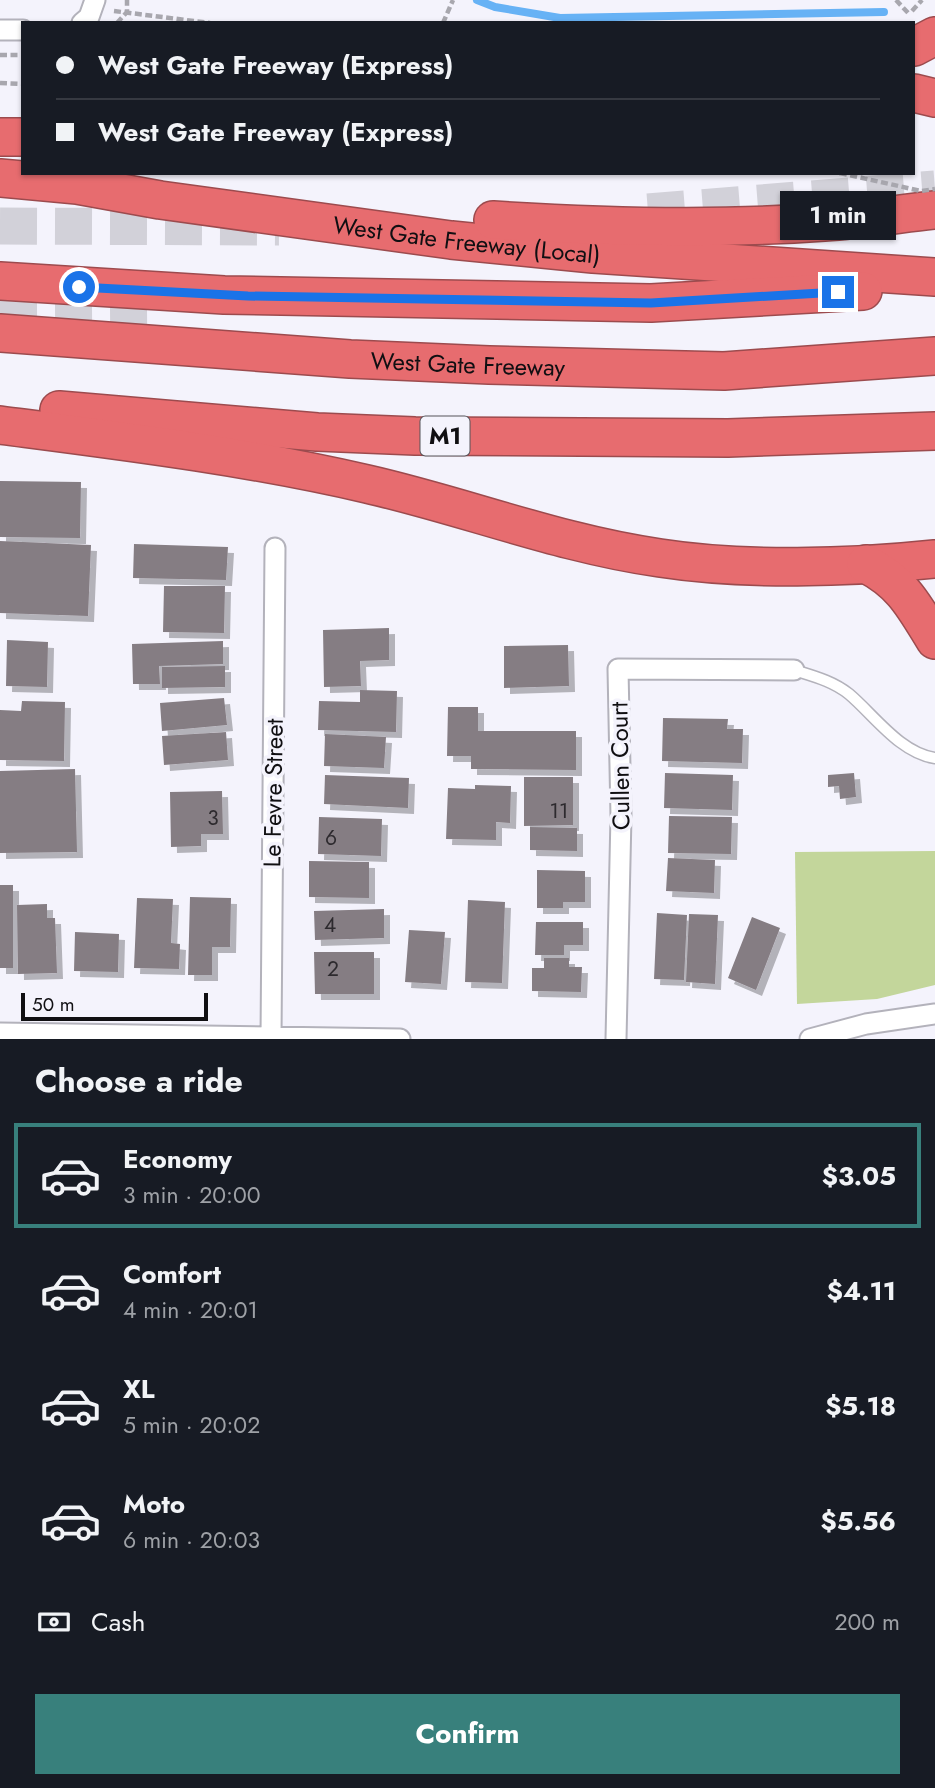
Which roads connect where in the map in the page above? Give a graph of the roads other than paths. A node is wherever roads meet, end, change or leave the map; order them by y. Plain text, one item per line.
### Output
1 (95, 2) edge
2 (84, 21) edge
3 (0, 30) edge
4 (21, 30) edge
5 (915, 93) edge
6 (935, 99) edge
7 (0, 137) edge
8 (21, 137) edge
9 (0, 178) edge
10 (160, 200) junction
11 (935, 210) edge
12 (935, 277) edge
13 (0, 281) edge
14 (894, 282) junction
15 (935, 286) edge
16 (0, 333) edge
17 (935, 356) edge
18 (0, 404) edge
19 (0, 425) edge
20 (935, 430) edge
21 (275, 548) dead end
22 (935, 559) edge
23 (866, 565) junction
24 (935, 640) edge
25 (794, 670) joint
26 (935, 758) edge
27 (935, 1014) edge
28 (0, 1033) edge
29 (271, 1037) edge
30 (400, 1039) edge
31 (616, 1039) edge
32 (810, 1039) edge

1 - 2 street
3 - 4 street
5 - 6 highway
7 - 8 highway
9 - 10 highway, West Gate Freeway (Local)
10 - 11 highway
10 - 14 highway, West Gate Freeway (Local)
12 - 14 highway, West Gate Freeway (Local)
13 - 14 highway
14 - 15 highway
16 - 17 highway, West Gate Freeway
18 - 20 highway, M1
19 - 23 highway
21 - 29 street, Le Fevre Street
22 - 23 highway
23 - 24 highway
25 - 26 lane
25 - 31 street, Cullen Court
27 - 32 street
28 - 29 street
29 - 30 street

